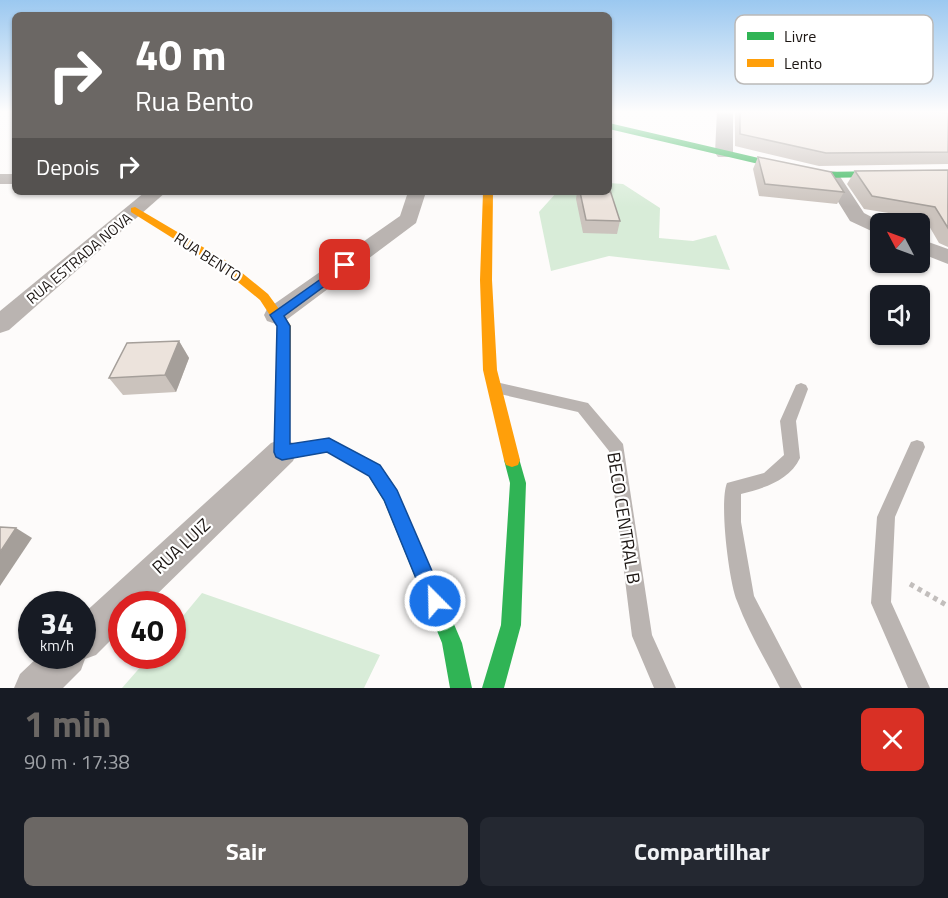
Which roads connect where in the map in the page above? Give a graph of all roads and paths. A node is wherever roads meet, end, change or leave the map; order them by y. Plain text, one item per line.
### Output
1 (682, 143) edge
2 (724, 143) edge
3 (724, 153) junction
4 (948, 173) edge
5 (831, 176) junction
6 (154, 195) edge
7 (416, 195) edge
8 (488, 195) edge
9 (135, 210) junction
10 (870, 224) edge
11 (930, 250) edge
12 (948, 257) edge
13 (276, 315) junction
14 (0, 324) edge
15 (494, 387) junction
16 (801, 389) dead end
17 (917, 447) dead end
18 (282, 452) junction
19 (883, 569) junction
20 (948, 606) edge
21 (96, 628) edge
22 (54, 669) edge
23 (34, 688) edge
24 (461, 688) edge
25 (493, 688) edge
26 (665, 688) edge
27 (791, 688) edge
28 (919, 688) edge

1 - 3 street
2 - 3 street
3 - 5 street
4 - 5 street
5 - 10 street
6 - 9 street, RUA ESTRADA NOVA
7 - 13 street
8 - 15 street
9 - 13 street, RUA BENTO
9 - 14 street, RUA ESTRADA NOVA
11 - 12 street
13 - 18 street, RUA BENTO
15 - 25 street
15 - 26 lane, BECO CENTRAL B
16 - 27 lane
17 - 19 lane
18 - 21 street, RUA LUIZ
18 - 24 street
19 - 20 path
19 - 28 lane
22 - 23 street

